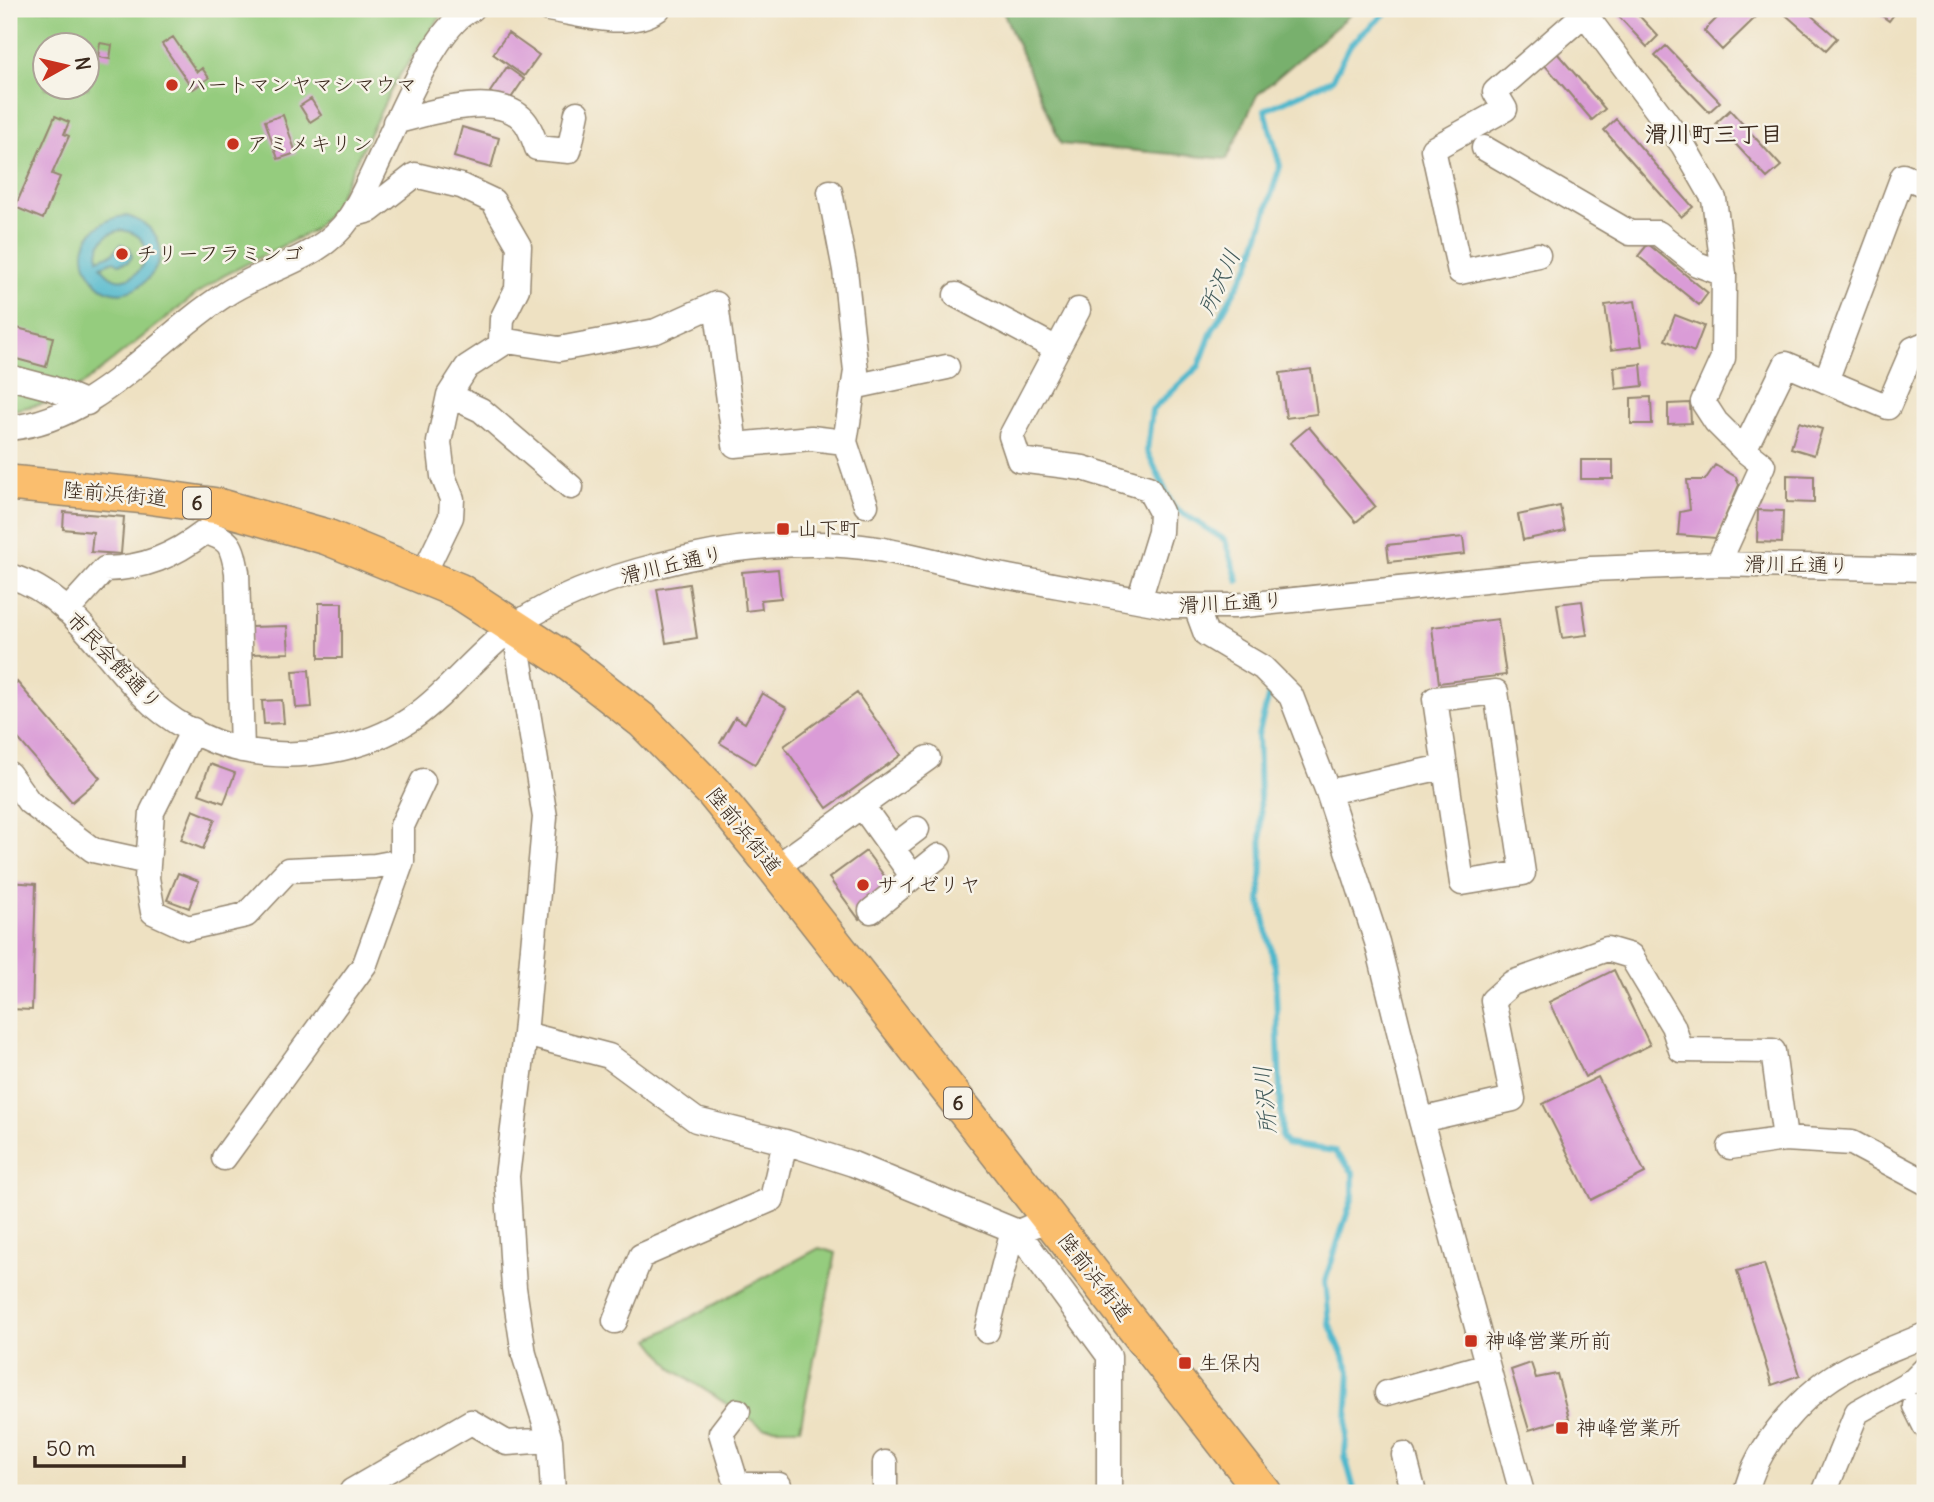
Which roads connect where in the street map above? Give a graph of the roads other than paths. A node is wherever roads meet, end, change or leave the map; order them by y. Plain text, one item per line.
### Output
1 (472, 9) edge
2 (548, 9) edge
3 (658, 9) edge
4 (1582, 12) edge
5 (577, 113) dead end
6 (395, 122) junction
7 (1484, 148) dead end
8 (1925, 185) edge
9 (830, 192) dead end
10 (352, 215) junction
11 (1538, 255) dead end
12 (1724, 274) junction
13 (956, 295) dead end
14 (1078, 310) dead end
15 (507, 341) junction
16 (1925, 344) edge
17 (1057, 349) junction
18 (947, 367) dead end
19 (9, 376) edge
20 (1826, 381) junction
21 (853, 387) junction
22 (449, 395) junction
23 (87, 403) junction
24 (9, 428) edge
25 (845, 442) junction
26 (1744, 450) junction
27 (9, 483) edge
28 (571, 487) dead end
29 (866, 505) dead end
30 (1718, 564) junction
31 (1925, 569) edge
32 (423, 575) junction
33 (13, 579) edge
34 (1139, 600) junction
35 (1196, 607) junction
36 (67, 611) junction
37 (514, 626) junction
38 (193, 730) junction
39 (242, 750) junction
40 (928, 758) dead end
41 (1443, 767) junction
42 (9, 774) edge
43 (422, 781) dead end
44 (1328, 792) junction
45 (862, 806) junction
46 (917, 829) dead end
47 (891, 848) junction
48 (939, 856) dead end
49 (402, 861) junction
50 (148, 862) junction
51 (775, 868) junction
52 (913, 877) junction
53 (871, 911) dead end
54 (525, 1034) junction
55 (1421, 1120) junction
56 (1785, 1139) junction
57 (785, 1142) junction
58 (1730, 1147) dead end
59 (225, 1158) dead end
60 (1925, 1182) edge
61 (1034, 1226) junction
62 (615, 1321) dead end
63 (987, 1332) dead end
64 (1925, 1335) edge
65 (1487, 1365) junction
66 (1925, 1369) edge
67 (1387, 1393) dead end
68 (738, 1411) dead end
69 (550, 1440) junction
70 (1404, 1455) dead end
71 (885, 1462) dead end
72 (352, 1491) dead end
73 (1516, 1492) edge
74 (1828, 1492) edge
75 (553, 1493) edge
76 (779, 1493) edge
77 (885, 1493) edge
78 (1109, 1493) edge
79 (1264, 1493) edge
80 (1414, 1493) edge
81 (1746, 1493) edge

1 - 6 street
2 - 3 street
4 - 11 street
4 - 12 street
5 - 6 street
6 - 10 street
7 - 12 street
8 - 20 street
9 - 21 street
10 - 15 street
10 - 23 street
12 - 26 street
13 - 17 street
14 - 17 street
15 - 22 street
15 - 25 street
16 - 20 street
17 - 34 street
18 - 21 street
19 - 23 street
20 - 26 street
21 - 25 street
22 - 28 street
22 - 32 street
23 - 24 street
25 - 29 street
26 - 30 street
27 - 32 highway, 陸前浜街道 / 6
30 - 31 street, 滑川丘通り
30 - 35 street, 滑川丘通り
32 - 37 highway, 陸前浜街道 / 6
33 - 36 street, 市民会館通り
34 - 35 street, 滑川丘通り
34 - 37 street, 滑川丘通り
35 - 44 street
36 - 38 street, 市民会館通り
36 - 39 street
37 - 39 street, 市民会館通り
37 - 51 highway, 陸前浜街道 / 6
37 - 54 street
38 - 39 street, 市民会館通り
38 - 50 street
40 - 45 street
41 - 41 street
41 - 44 street
42 - 50 street
43 - 49 street
44 - 55 street
45 - 47 street
45 - 51 street
46 - 47 street
47 - 52 street
48 - 52 street
49 - 50 street
49 - 59 street
51 - 61 highway, 陸前浜街道 / 6
52 - 53 street
54 - 57 street
54 - 69 street
55 - 56 street
55 - 65 street
56 - 58 street
56 - 60 street
57 - 61 street
57 - 62 street
61 - 63 street
61 - 78 street
61 - 79 highway, 陸前浜街道 / 6
64 - 81 street
65 - 67 street
65 - 73 street
66 - 74 street
68 - 76 street
69 - 72 street
69 - 75 street
70 - 80 street
71 - 77 street

